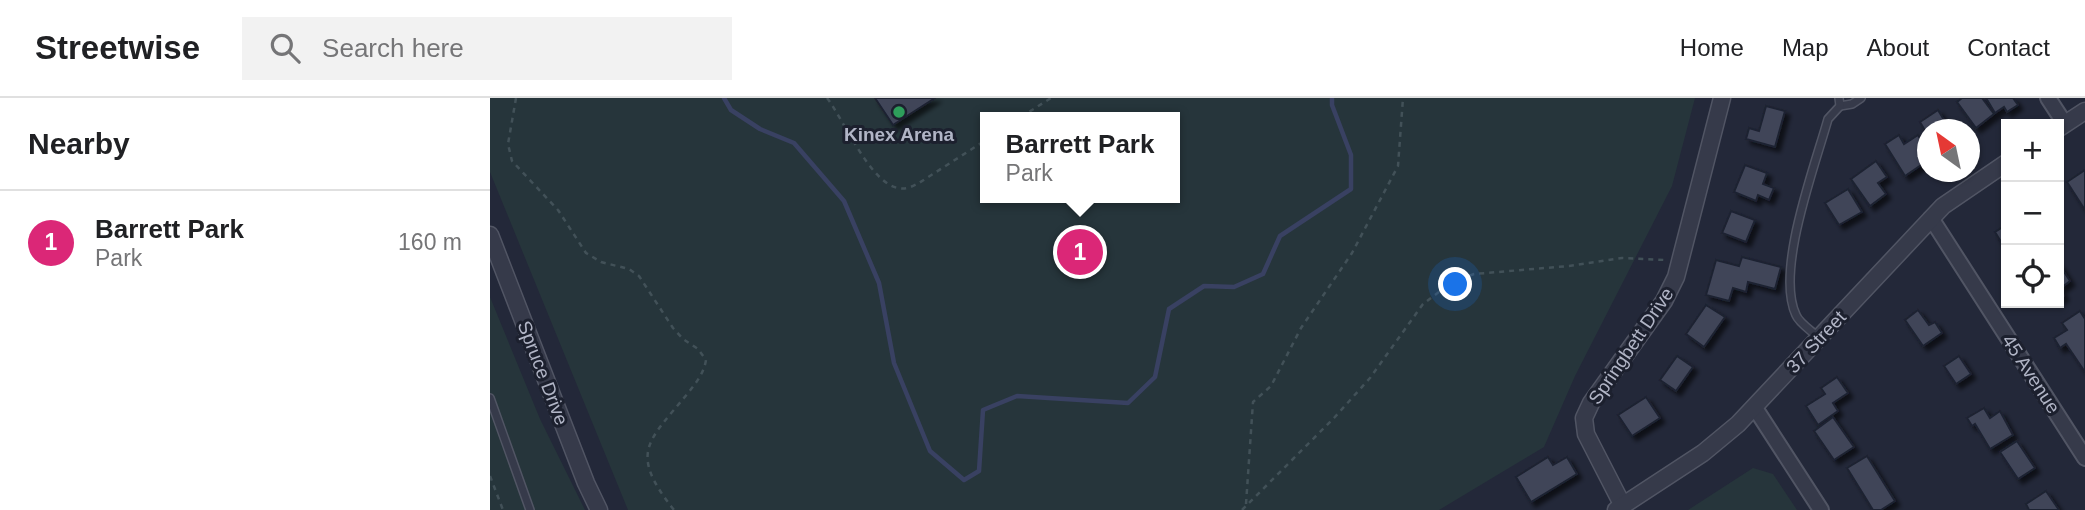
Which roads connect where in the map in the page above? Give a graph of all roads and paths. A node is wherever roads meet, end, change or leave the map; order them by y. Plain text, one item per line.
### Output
1 (516, 98) edge
2 (827, 98) edge
3 (1051, 98) edge
4 (1402, 98) edge
5 (1722, 98) edge
6 (1861, 98) edge
7 (2048, 98) edge
8 (1840, 102) edge
9 (2085, 111) edge
10 (1029, 112) edge
11 (2058, 119) edge
12 (2064, 125) edge
13 (980, 143) edge
14 (2001, 166) edge
15 (1931, 219) junction
16 (490, 235) edge
17 (1681, 261) junction
18 (1819, 338) junction
19 (490, 398) edge
20 (1755, 408) junction
21 (2085, 458) edge
22 (490, 476) edge
23 (1246, 506) junction
24 (1619, 508) edge
25 (503, 510) edge
26 (530, 510) edge
27 (599, 510) edge
28 (674, 510) edge
29 (1242, 510) edge
30 (1821, 510) edge

1 - 28 path
2 - 13 path
3 - 10 path
4 - 23 path
5 - 17 street, Springbett Drive
6 - 8 lane
7 - 11 street
8 - 18 lane
9 - 12 street
14 - 15 street, 37 Street
15 - 18 street, 37 Street
15 - 21 street, 45 Avenue
16 - 27 street, Spruce Drive
17 - 23 path
17 - 24 street, Springbett Drive
18 - 20 street, 37 Street
19 - 26 lane
20 - 24 street, 37 Street
20 - 30 street
22 - 25 path
23 - 29 path

